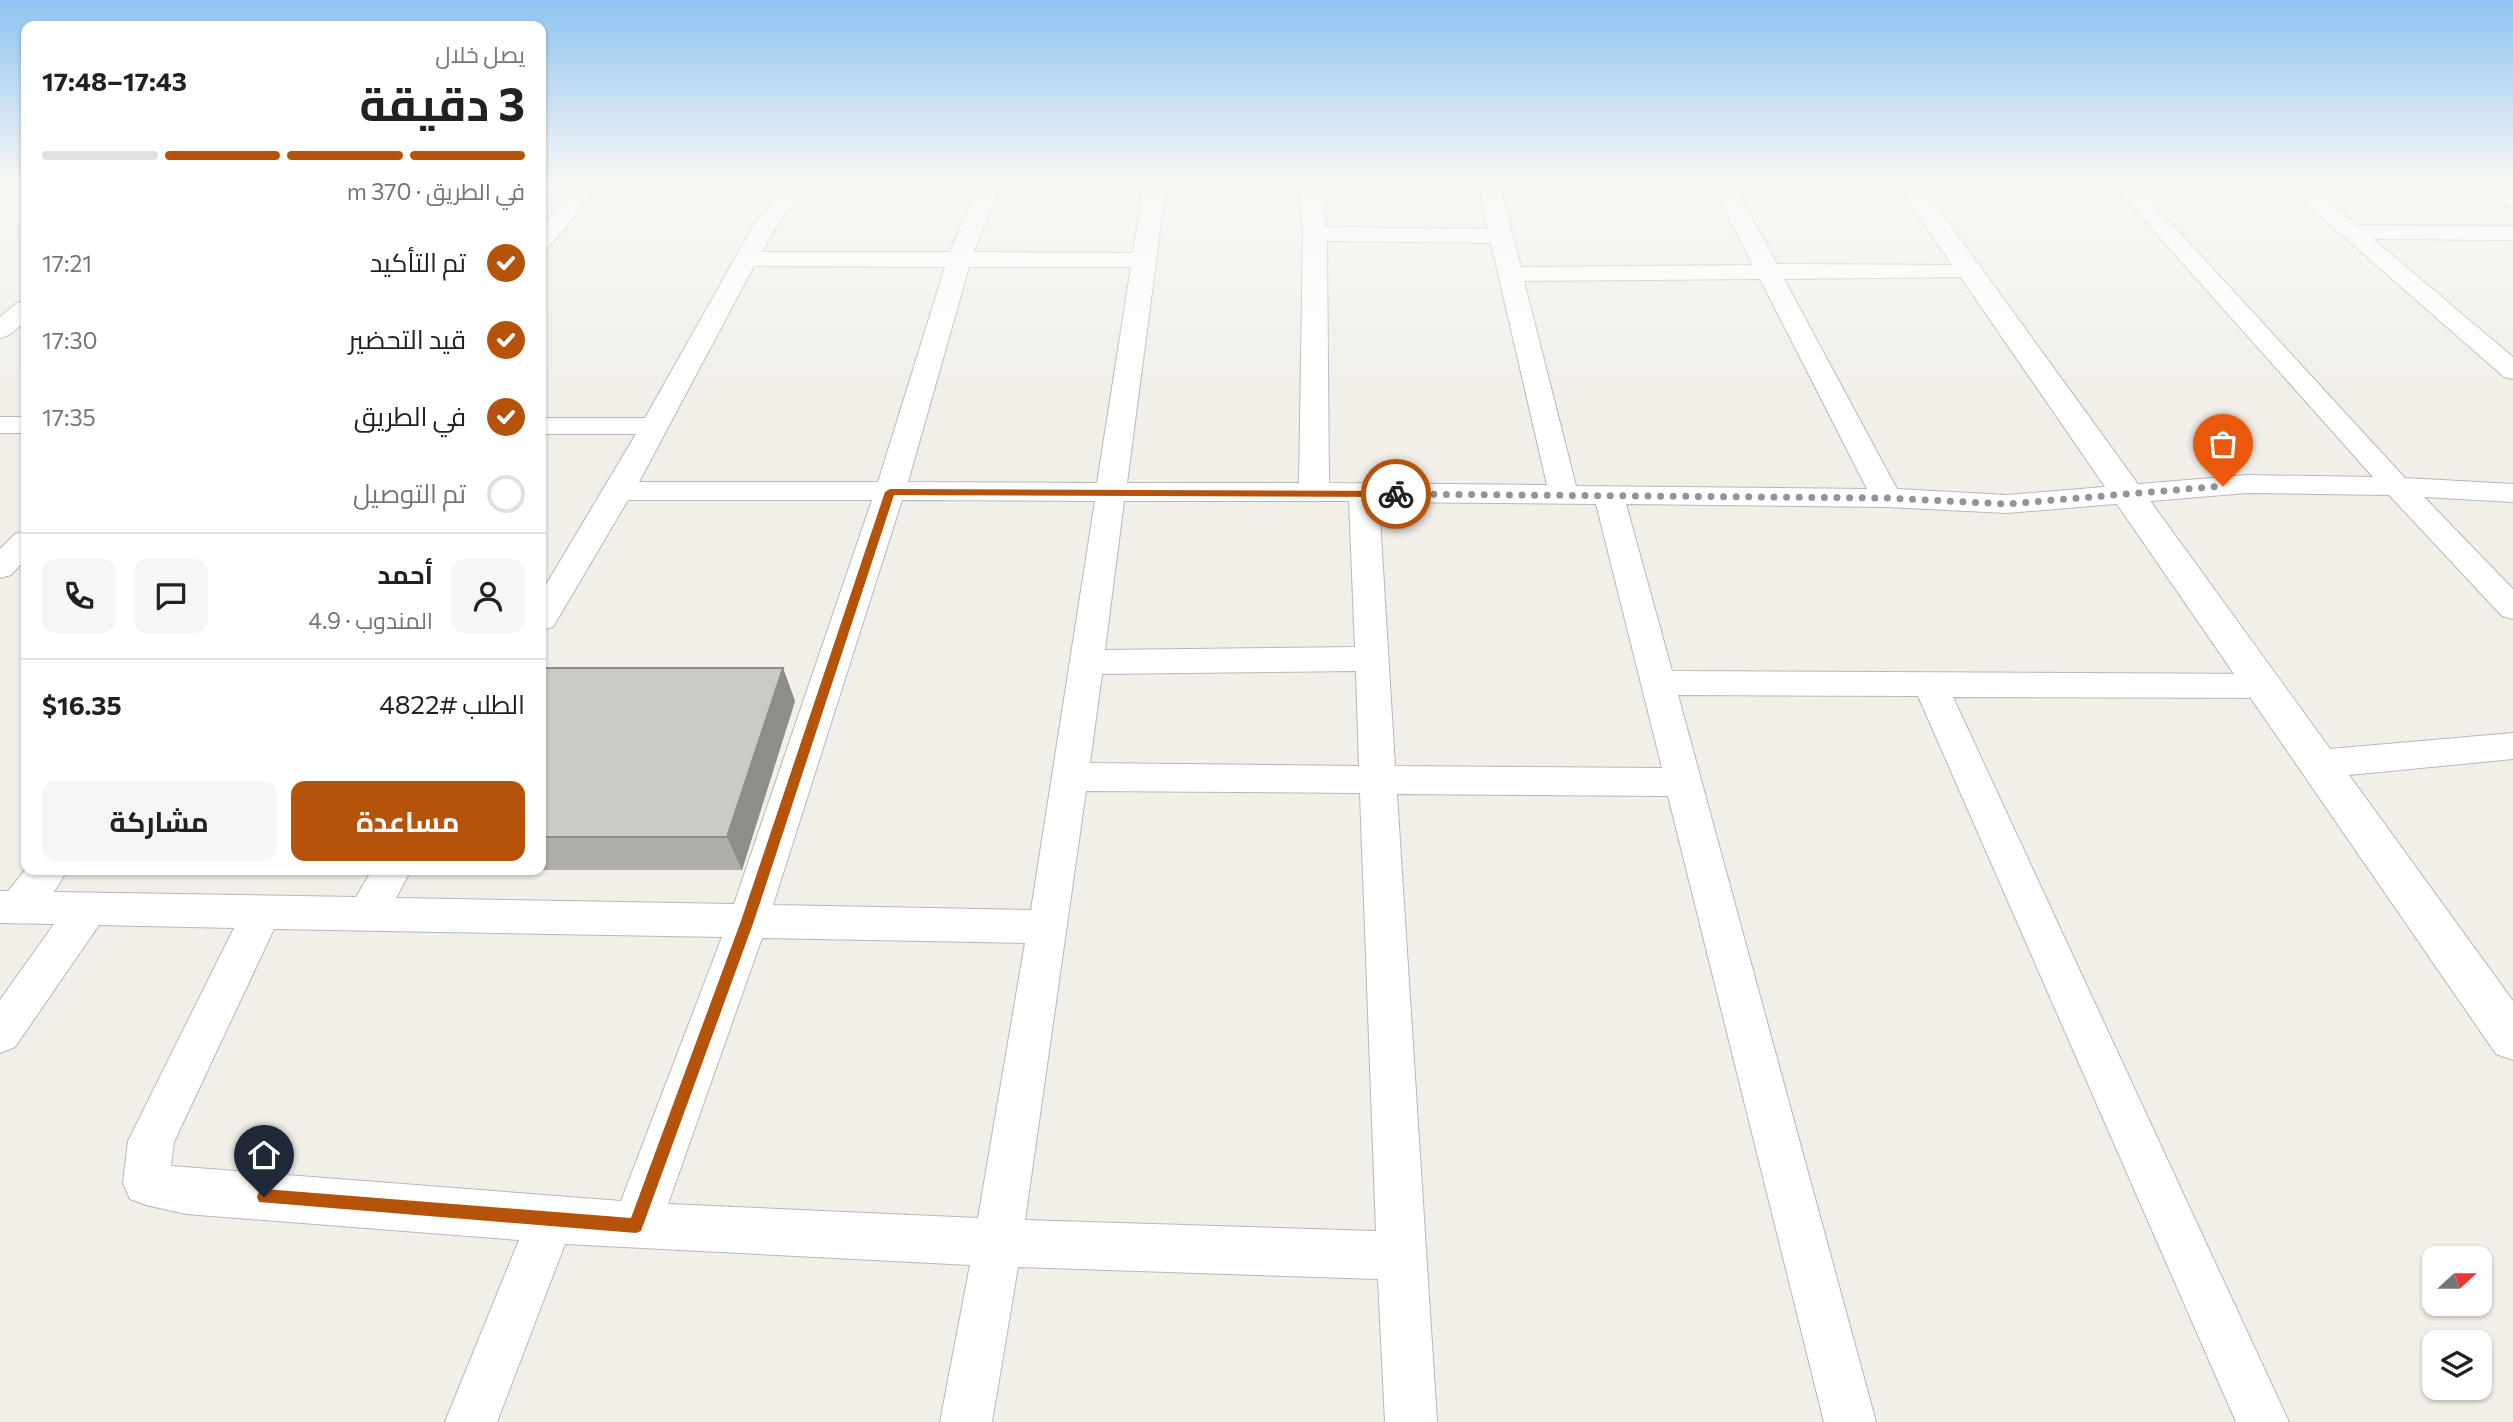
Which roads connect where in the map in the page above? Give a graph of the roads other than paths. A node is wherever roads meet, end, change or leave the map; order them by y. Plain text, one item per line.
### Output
1 (750, 251) edge
2 (962, 251) edge
3 (1146, 251) edge
4 (1315, 251) edge
5 (1505, 251) edge
6 (1757, 251) edge
7 (1955, 251) edge
8 (2184, 251) edge
9 (2373, 251) edge
10 (746, 259) junction
11 (959, 260) junction
12 (1145, 260) junction
13 (1968, 270) junction
14 (1767, 272) junction
15 (1510, 274) junction
16 (21, 314) edge
17 (9, 329) edge
18 (2511, 367) edge
19 (0, 425) edge
20 (21, 425) edge
21 (546, 426) edge
22 (653, 426) junction
23 (2396, 486) junction
24 (619, 491) junction
25 (1112, 491) junction
26 (890, 492) junction
27 (1314, 492) junction
28 (2513, 493) edge
29 (1364, 494) junction
30 (2127, 494) junction
31 (1564, 495) junction
32 (1609, 496) junction
33 (1887, 498) junction
34 (21, 546) edge
35 (0, 568) edge
36 (2513, 608) edge
37 (546, 611) edge
38 (1372, 659) junction
39 (1087, 662) junction
40 (1656, 683) junction
41 (1930, 685) junction
42 (2263, 686) junction
43 (2513, 746) edge
44 (2318, 764) junction
45 (1070, 777) junction
46 (1378, 779) junction
47 (1683, 782) junction
48 (43, 875) edge
49 (389, 875) edge
50 (9, 908) edge
51 (88, 909) junction
52 (262, 912) junction
53 (367, 915) junction
54 (748, 921) junction
55 (1048, 927) junction
56 (0, 1034) edge
57 (2513, 1039) edge
58 (551, 1219) junction
59 (636, 1226) junction
60 (998, 1243) junction
61 (1401, 1256) junction
62 (471, 1422) edge
63 (966, 1422) edge
64 (1411, 1422) edge
65 (1850, 1422) edge
66 (2263, 1422) edge

1 - 10 street
2 - 11 street
3 - 12 street
4 - 27 street
5 - 15 street
6 - 14 street
7 - 13 street
8 - 23 street
9 - 18 street
10 - 11 street
10 - 22 street
11 - 12 street
11 - 26 street
12 - 25 street
13 - 14 street
13 - 30 street
14 - 15 street
14 - 33 street
15 - 31 street
16 - 17 street
19 - 20 street
21 - 22 street
22 - 24 street
23 - 28 street
23 - 30 street
23 - 36 street
24 - 26 street
24 - 37 street
25 - 26 street
25 - 27 street
25 - 39 street
26 - 54 street
27 - 29 street
29 - 31 street
29 - 38 street
30 - 33 street
30 - 42 street
31 - 32 street
32 - 33 street
32 - 40 street
34 - 35 street
38 - 39 street
38 - 46 street
39 - 45 street
40 - 41 street
40 - 47 street
41 - 42 street
41 - 66 street
42 - 44 street
43 - 44 street
44 - 57 street
45 - 46 street
45 - 55 street
46 - 47 street
46 - 61 street
47 - 65 street
48 - 50 street
49 - 53 street
50 - 51 street
51 - 52 street
51 - 56 street
52 - 53 street
52 - 58 street
53 - 54 street
54 - 55 street
54 - 59 street
55 - 60 street
58 - 59 street
58 - 62 street
59 - 60 street
60 - 61 street
60 - 63 street
61 - 64 street

